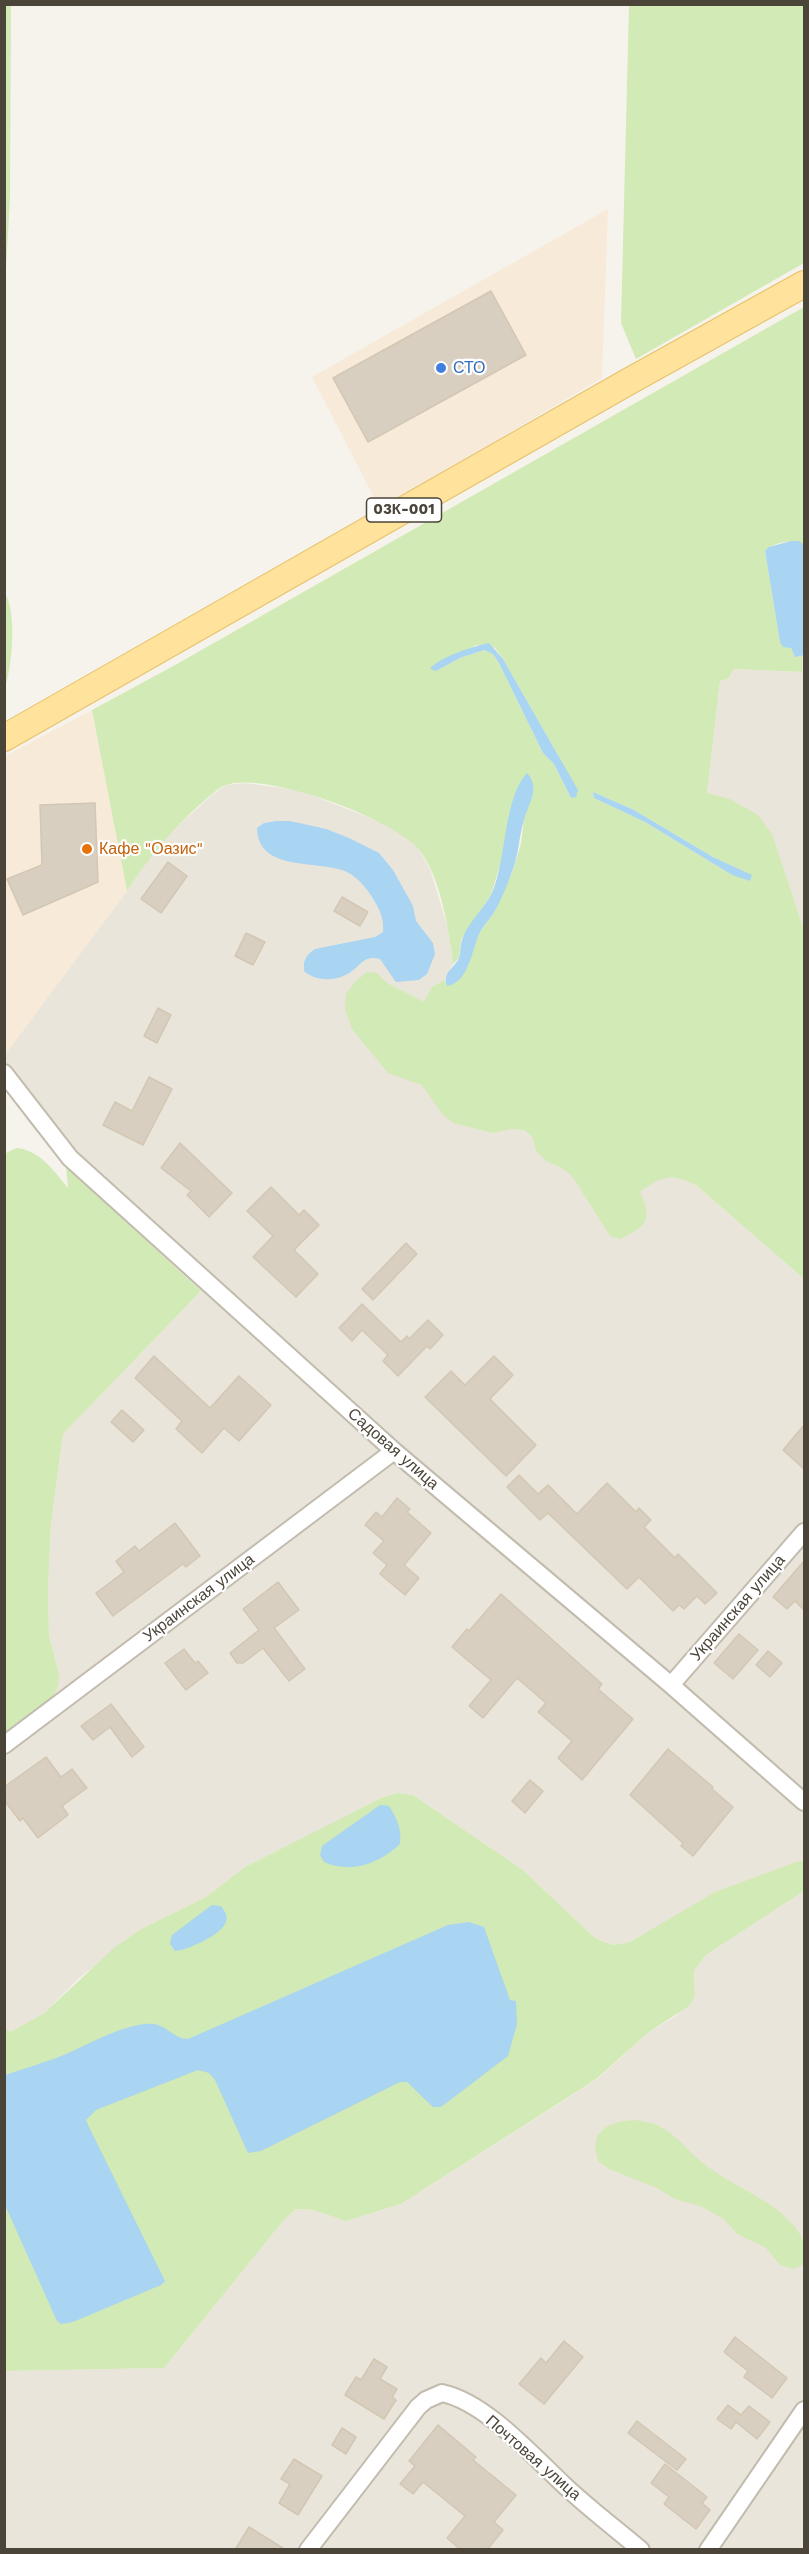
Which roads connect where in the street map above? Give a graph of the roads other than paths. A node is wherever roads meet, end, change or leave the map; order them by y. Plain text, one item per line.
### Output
1 (804, 284) edge
2 (4, 738) edge
3 (4, 1073) edge
4 (394, 1451) junction
5 (804, 1532) edge
6 (671, 1685) junction
7 (4, 1745) edge
8 (804, 1802) edge
9 (804, 2410) edge
10 (308, 2550) edge
11 (641, 2550) edge
12 (708, 2550) edge

1 - 2 main road, 03К-001
3 - 4 street, Садовая улица
4 - 6 street, Садовая улица
4 - 7 street, Украинская улица
5 - 6 street, Украинская улица
6 - 8 street, Садовая улица
9 - 12 street
10 - 11 street, Почтовая улица

